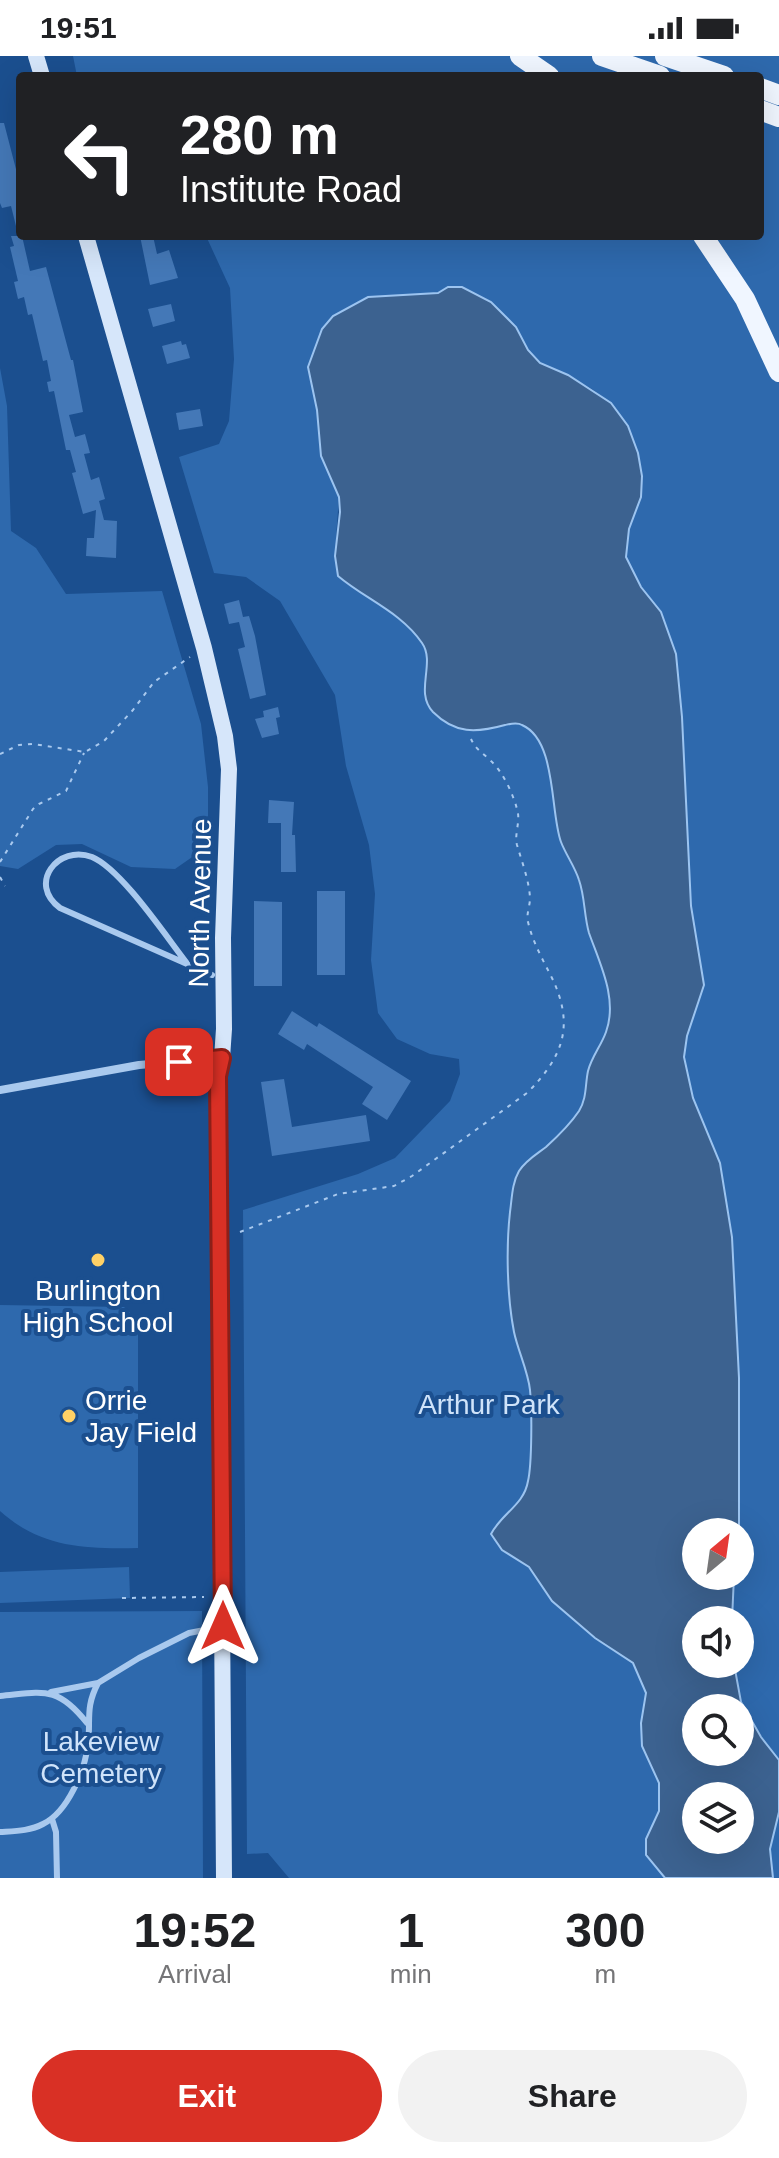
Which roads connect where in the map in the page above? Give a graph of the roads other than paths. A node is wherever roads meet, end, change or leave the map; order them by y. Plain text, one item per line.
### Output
1 (520, 56) edge
2 (602, 56) edge
3 (665, 56) edge
4 (710, 69) edge
5 (543, 72) edge
6 (648, 72) edge
7 (87, 240) edge
8 (706, 240) edge
9 (779, 372) edge
10 (186, 962) junction
11 (212, 975) dead end
12 (222, 1058) junction
13 (0, 1090) edge
14 (223, 1626) junction
15 (98, 1683) junction
16 (51, 1692) junction
17 (0, 1696) edge
18 (87, 1723) junction
19 (52, 1819) junction
20 (0, 1832) edge
21 (57, 1878) edge
22 (224, 1878) edge

1 - 5 main road
2 - 6 main road
3 - 4 main road
7 - 12 main road, North Avenue
8 - 9 main road
10 - 10 lane
10 - 11 lane
12 - 13 street
12 - 14 main road, North Avenue
14 - 15 lane
14 - 22 main road, North Avenue
15 - 16 lane
15 - 18 lane
16 - 17 lane
16 - 18 lane
18 - 19 lane
19 - 20 lane
19 - 21 lane

